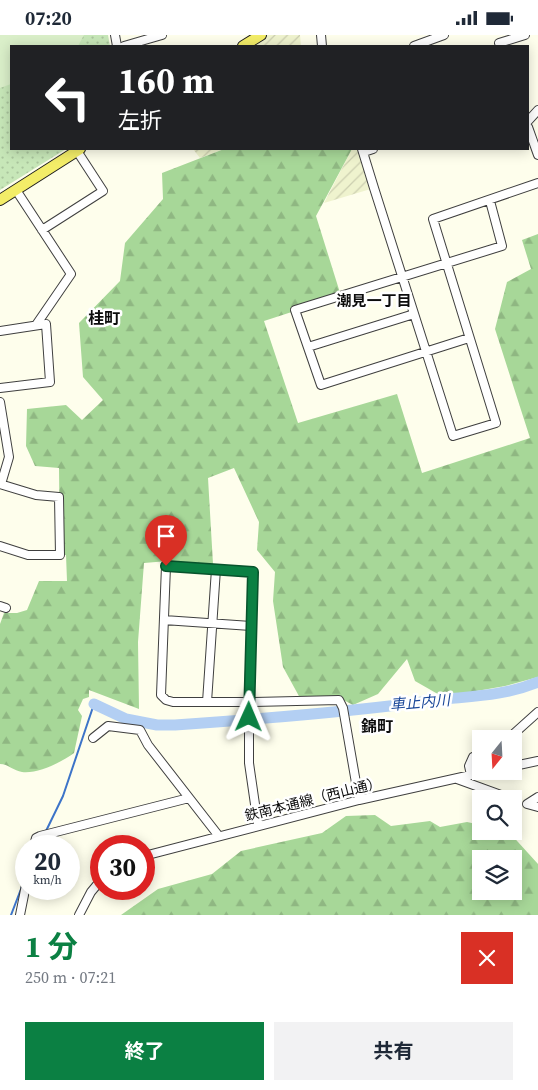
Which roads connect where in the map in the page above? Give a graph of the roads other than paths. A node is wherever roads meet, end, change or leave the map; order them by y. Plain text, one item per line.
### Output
1 (162, 35) edge
2 (261, 35) edge
3 (444, 35) edge
4 (525, 35) edge
5 (498, 41) edge
6 (127, 45) edge
7 (245, 45) edge
8 (417, 45) edge
9 (538, 110) edge
10 (529, 120) edge
11 (529, 130) edge
12 (78, 150) edge
13 (363, 151) edge
14 (538, 155) edge
15 (538, 183) edge
16 (16, 190) junction
17 (0, 200) edge
18 (490, 201) junction
19 (42, 229) junction
20 (446, 263) junction
21 (402, 277) junction
22 (414, 314) junction
23 (36, 325) junction
24 (0, 331) edge
25 (469, 338) junction
26 (308, 347) junction
27 (426, 352) junction
28 (0, 388) edge
29 (0, 402) edge
30 (1, 487) edge
31 (0, 546) edge
32 (216, 569) junction
33 (164, 620) junction
34 (212, 624) junction
35 (251, 627) junction
36 (207, 702) junction
37 (249, 702) junction
38 (538, 712) edge
39 (518, 730) edge
40 (93, 737) dead end
41 (472, 759) edge
42 (538, 761) edge
43 (522, 764) edge
44 (471, 775) joint
45 (457, 779) junction
46 (488, 790) edge
47 (538, 797) edge
48 (189, 798) junction
49 (359, 800) junction
50 (522, 802) edge
51 (527, 804) junction
52 (538, 807) edge
53 (258, 825) junction
54 (40, 835) edge
55 (218, 835) junction
56 (155, 853) edge
57 (90, 894) edge
58 (23, 900) edge
59 (20, 915) edge
60 (79, 915) edge

1 - 6 street
2 - 7 main road
3 - 8 street
4 - 5 street
9 - 10 street
11 - 14 street
12 - 16 main road
12 - 19 street
13 - 21 street
15 - 18 street
16 - 17 main road
16 - 19 street
18 - 20 street
18 - 20 street
19 - 23 street
20 - 21 street
20 - 25 street
21 - 22 street
21 - 26 street
22 - 26 street
22 - 27 street
23 - 24 street
23 - 28 street
25 - 27 street
25 - 27 street
26 - 27 street
29 - 30 street
30 - 31 street
32 - 33 street
32 - 34 street
32 - 35 street
33 - 34 street
33 - 36 street
34 - 35 street
34 - 36 street
35 - 37 street
36 - 37 street
37 - 49 street
37 - 53 street
38 - 39 street
40 - 48 street
41 - 44 street
42 - 43 street
44 - 45 street, 鉄南本通線（西山通）
45 - 46 street
45 - 49 street, 鉄南本通線（西山通）
47 - 51 street
48 - 54 street
48 - 55 street
49 - 53 street, 鉄南本通線（西山通）
50 - 51 street
51 - 52 street
53 - 55 street, 鉄南本通線（西山通）
55 - 56 street, 鉄南本通線（西山通）
57 - 60 street
58 - 59 street

